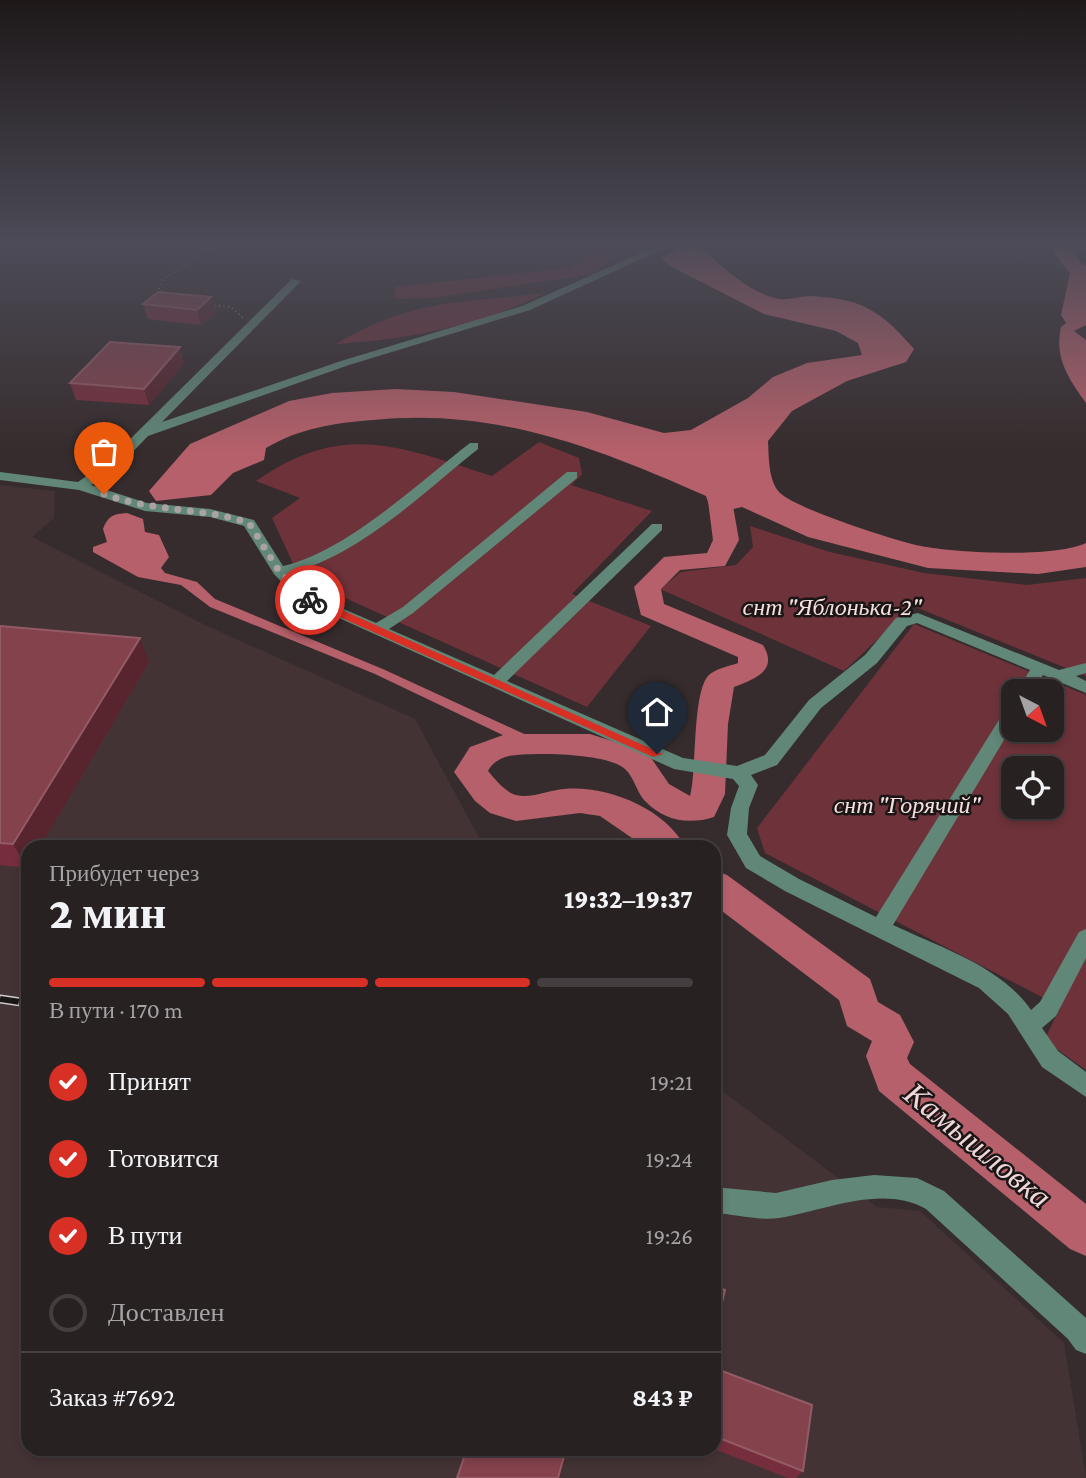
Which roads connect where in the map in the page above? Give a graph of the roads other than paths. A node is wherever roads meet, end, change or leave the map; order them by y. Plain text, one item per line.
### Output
1 (262, 314) edge
2 (506, 314) edge
3 (144, 433) junction
4 (474, 446) dead end
5 (572, 475) dead end
6 (0, 476) edge
7 (81, 486) junction
8 (657, 527) dead end
9 (279, 571) junction
10 (377, 629) junction
11 (1039, 668) junction
12 (1086, 668) edge
13 (1057, 676) junction
14 (1032, 679) edge
15 (496, 682) junction
16 (1086, 687) edge
17 (1001, 730) edge
18 (738, 773) junction
19 (880, 928) junction
20 (1086, 938) edge
21 (1028, 1027) junction
22 (1086, 1086) edge
23 (721, 1201) edge
24 (1086, 1340) edge

1 - 3 street
2 - 3 street
3 - 7 street
4 - 9 street
5 - 10 street
6 - 7 street
7 - 9 street
8 - 15 street
9 - 10 street
10 - 15 street
11 - 13 street
11 - 14 street
11 - 18 street
12 - 13 street
13 - 16 street
15 - 18 street
17 - 19 street
18 - 19 street
19 - 21 street
20 - 21 street
21 - 22 street
23 - 24 street

